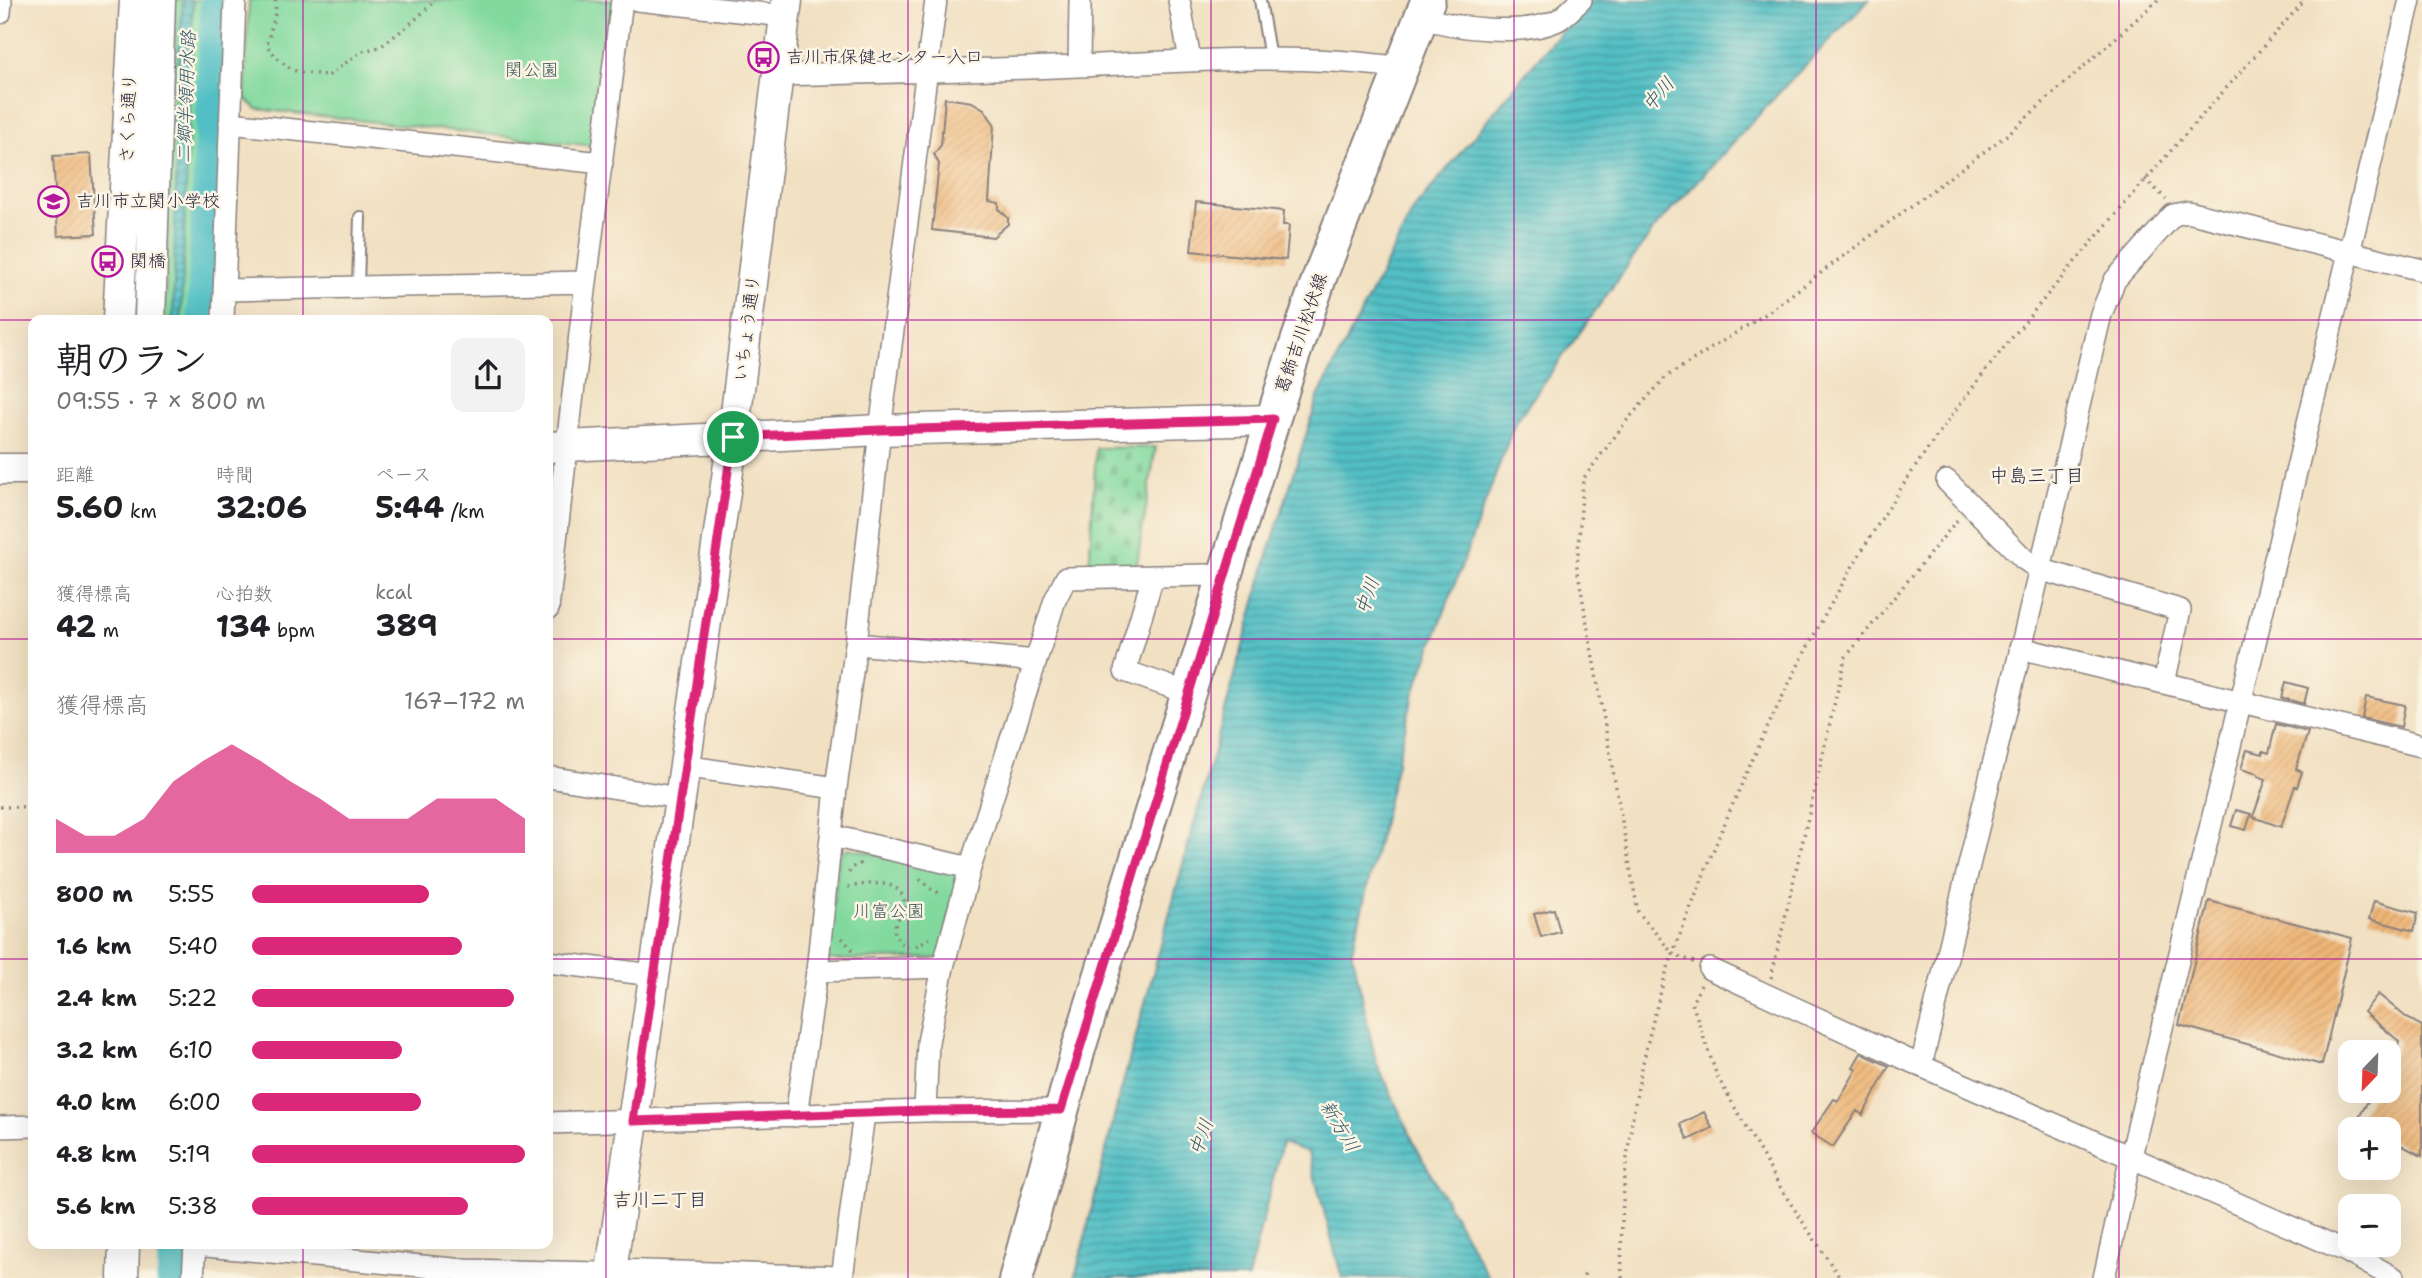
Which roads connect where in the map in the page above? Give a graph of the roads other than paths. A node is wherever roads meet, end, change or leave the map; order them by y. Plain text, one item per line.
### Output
1 (1, 0) edge
2 (135, 0) edge
3 (160, 0) edge
4 (235, 0) edge
5 (622, 0) edge
6 (637, 0) edge
7 (936, 0) edge
8 (1080, 0) edge
9 (1179, 0) edge
10 (1260, 0) edge
11 (1581, 0) edge
12 (2410, 0) edge
13 (786, 8) edge
14 (1425, 8) edge
15 (0, 13) edge
16 (1270, 58) junction
17 (1191, 60) junction
18 (1079, 66) junction
19 (1402, 68) junction
20 (927, 72) junction
21 (778, 75) junction
22 (230, 123) junction
23 (602, 163) junction
24 (360, 216) dead end
25 (2350, 252) junction
26 (2422, 270) edge
27 (586, 282) junction
28 (358, 287) junction
29 (225, 290) junction
30 (118, 315) edge
31 (149, 315) edge
32 (223, 315) edge
33 (1273, 419) junction
34 (880, 430) junction
35 (733, 437) junction
36 (557, 447) edge
37 (0, 469) edge
38 (28, 469) edge
39 (1947, 481) dead end
40 (553, 517) edge
41 (2039, 569) junction
42 (1153, 576) junction
43 (1223, 580) junction
44 (856, 644) junction
45 (2020, 648) junction
46 (1036, 661) junction
47 (2164, 683) junction
48 (1188, 693) junction
49 (2242, 703) junction
50 (2422, 746) edge
51 (684, 766) junction
52 (553, 778) edge
53 (836, 788) junction
54 (679, 798) junction
55 (832, 836) junction
56 (970, 868) junction
57 (553, 963) edge
58 (1703, 966) road end
59 (943, 967) junction
60 (817, 971) junction
61 (653, 975) junction
62 (1921, 1066) junction
63 (1061, 1110) junction
64 (925, 1111) junction
65 (864, 1114) junction
66 (796, 1116) junction
67 (633, 1121) junction
68 (553, 1122) edge
69 (28, 1126) edge
70 (0, 1127) edge
71 (2131, 1156) junction
72 (124, 1249) edge
73 (195, 1249) edge
74 (216, 1249) edge
75 (317, 1268) edge
76 (464, 1274) edge
77 (610, 1274) edge
78 (123, 1278) edge
79 (193, 1278) edge
80 (842, 1278) edge
81 (1016, 1278) edge
82 (2104, 1278) edge
83 (2395, 1278) edge

1 - 15 street
2 - 30 street, さくら通り
3 - 31 street, さくら通り
4 - 22 street
5 - 23 street
6 - 13 street
7 - 20 street
8 - 18 street
9 - 17 street
10 - 16 lane
11 - 14 street
12 - 25 street
13 - 21 street, いちょう通り
14 - 19 main road, 葛飾吉川松伏線
16 - 17 street
16 - 19 street
17 - 18 street
18 - 20 street
19 - 33 main road, 葛飾吉川松伏線
20 - 21 street
20 - 34 street
21 - 35 street, いちょう通り
22 - 23 street
22 - 29 street
23 - 27 street
24 - 28 lane
25 - 26 street
25 - 41 street
25 - 49 street
27 - 28 street
27 - 36 street
28 - 29 street
29 - 32 street
33 - 34 street
33 - 43 main road, 葛飾吉川松伏線
34 - 35 street
34 - 44 street
35 - 36 street
35 - 51 street, いちょう通り
36 - 40 street
37 - 38 street
39 - 41 street
41 - 45 street
41 - 47 street
42 - 43 street
42 - 46 street
42 - 48 street
43 - 48 main road, 葛飾吉川松伏線
44 - 46 street
44 - 53 street
45 - 47 street
45 - 62 street
46 - 56 street
47 - 49 street
48 - 63 main road, 葛飾吉川松伏線
49 - 50 street
49 - 71 street
51 - 53 street
51 - 54 street, いちょう通り
52 - 54 street
53 - 55 street
54 - 61 street, いちょう通り
55 - 56 street
55 - 60 street
56 - 59 street
57 - 61 street
58 - 62 street
59 - 60 street
59 - 64 street
60 - 66 street
61 - 67 street, いちょう通り
62 - 71 street
63 - 64 street
63 - 81 main road, 葛飾吉川松伏線
64 - 65 street
65 - 66 street
65 - 80 street
66 - 67 street
67 - 68 street
67 - 77 street, いちょう通り
69 - 70 street
71 - 82 street
71 - 83 street
72 - 78 street
73 - 79 street
74 - 75 street
75 - 76 street
76 - 77 street
77 - 80 street

